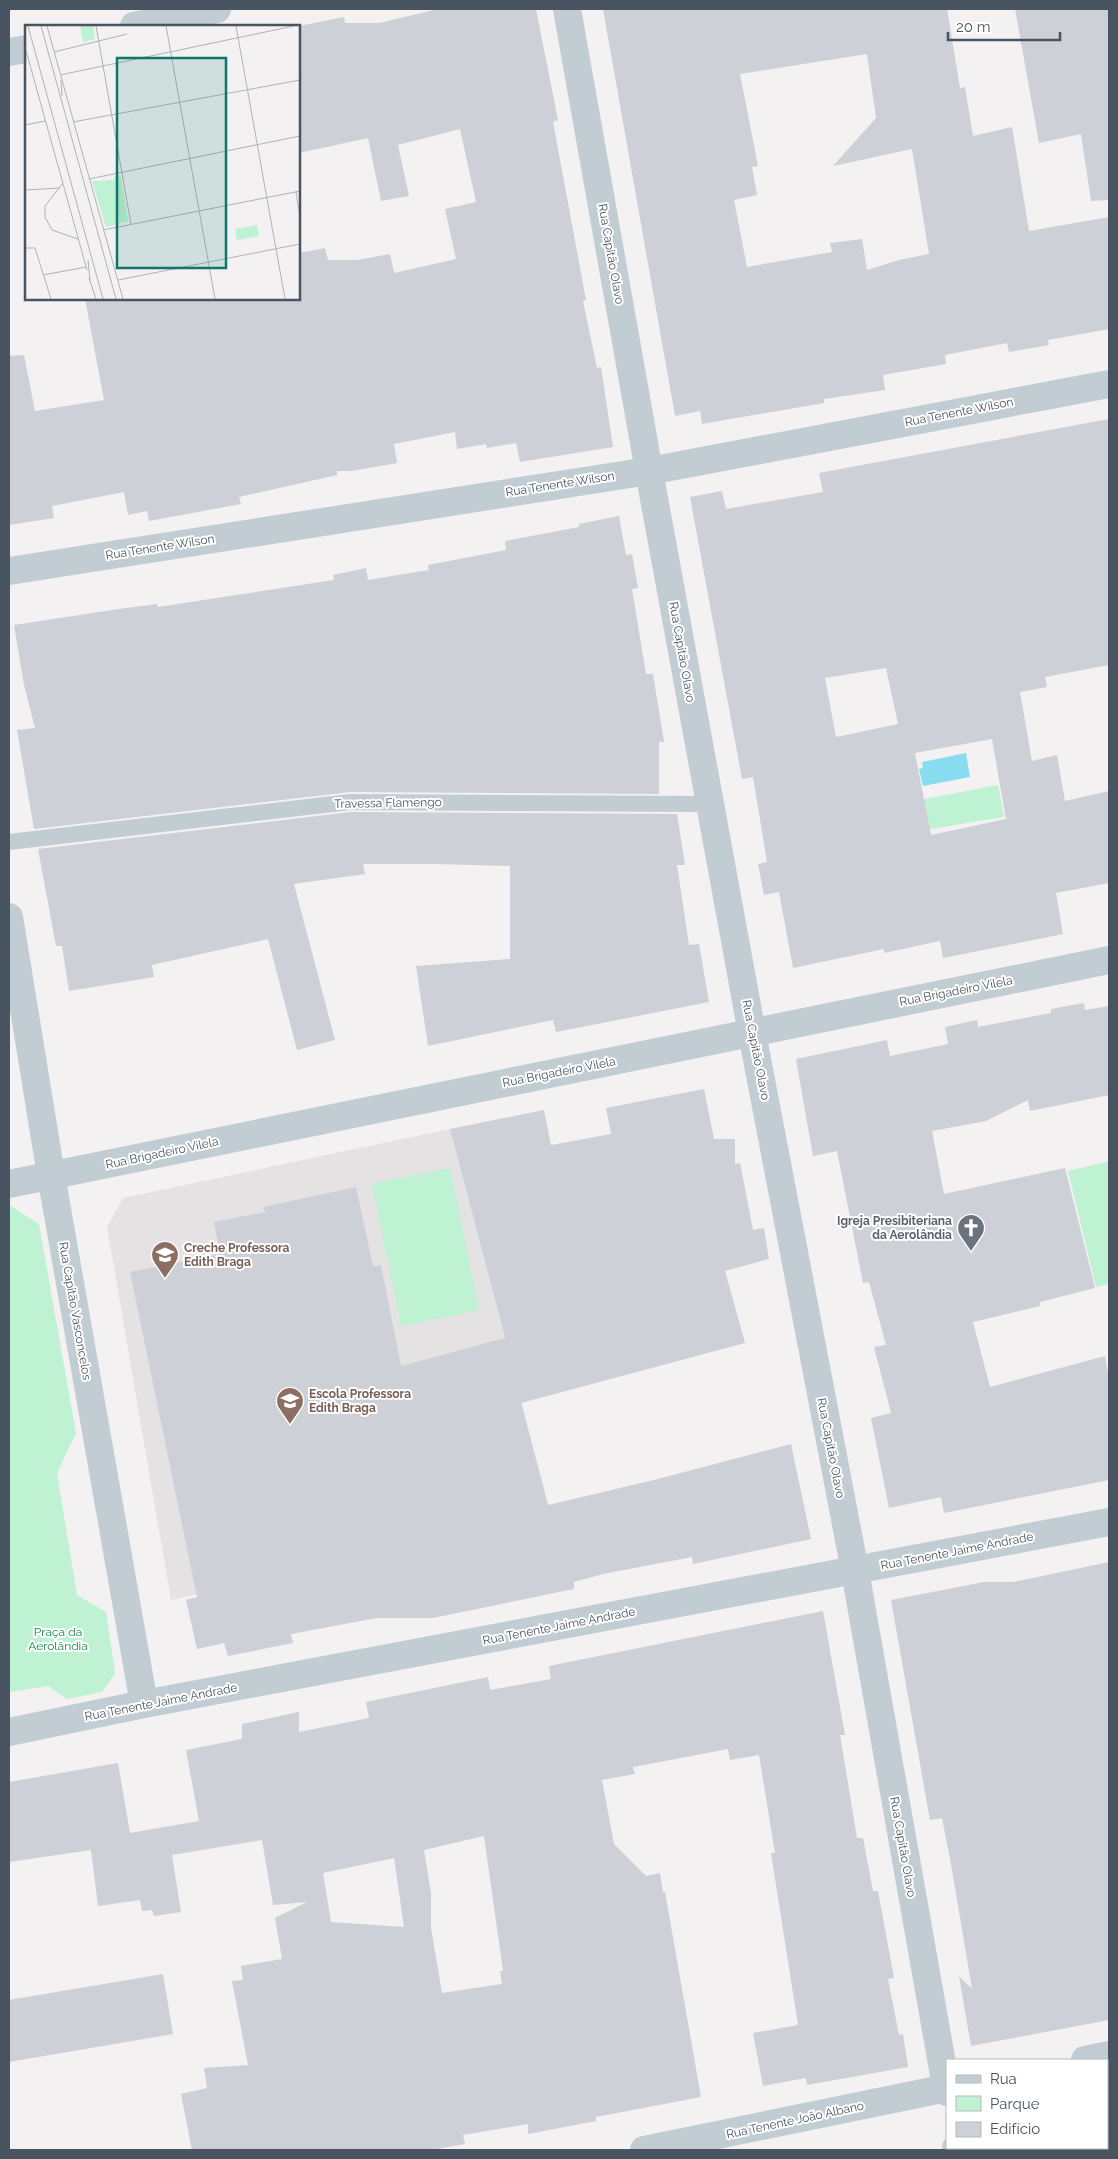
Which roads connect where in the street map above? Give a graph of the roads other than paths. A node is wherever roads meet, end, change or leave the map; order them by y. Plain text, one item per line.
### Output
1 (217, 9) edge
2 (567, 9) edge
3 (139, 25) edge
4 (25, 49) edge
5 (9, 52) edge
6 (1109, 384) edge
7 (649, 471) junction
8 (9, 571) edge
9 (710, 804) junction
10 (9, 842) edge
11 (9, 917) edge
12 (1109, 960) edge
13 (752, 1032) junction
14 (51, 1176) junction
15 (9, 1184) edge
16 (1109, 1522) edge
17 (855, 1571) junction
18 (144, 1704) junction
19 (9, 1732) edge
20 (1109, 2055) edge
21 (1090, 2059) edge
22 (946, 2088) edge
23 (644, 2150) edge

1 - 3 street
2 - 7 street, Rua Capitão Olavo
4 - 5 street
6 - 7 street, Rua Tenente Wilson
7 - 8 street, Rua Tenente Wilson
7 - 9 street, Rua Capitão Olavo
9 - 10 lane, Travessa Flamengo
9 - 13 street, Rua Capitão Olavo
11 - 14 street, Rua Capitão Vasconcelos
12 - 13 street, Rua Brigadeiro Vilela
13 - 14 street, Rua Brigadeiro Vilela
13 - 17 street, Rua Capitão Olavo
14 - 15 street, Rua Brigadeiro Vilela
14 - 18 street, Rua Capitão Vasconcelos
16 - 17 street, Rua Tenente Jaime Andrade
17 - 18 street, Rua Tenente Jaime Andrade
17 - 22 street, Rua Capitão Olavo
18 - 19 street, Rua Tenente Jaime Andrade
20 - 21 street
22 - 23 street, Rua Tenente João Albano

